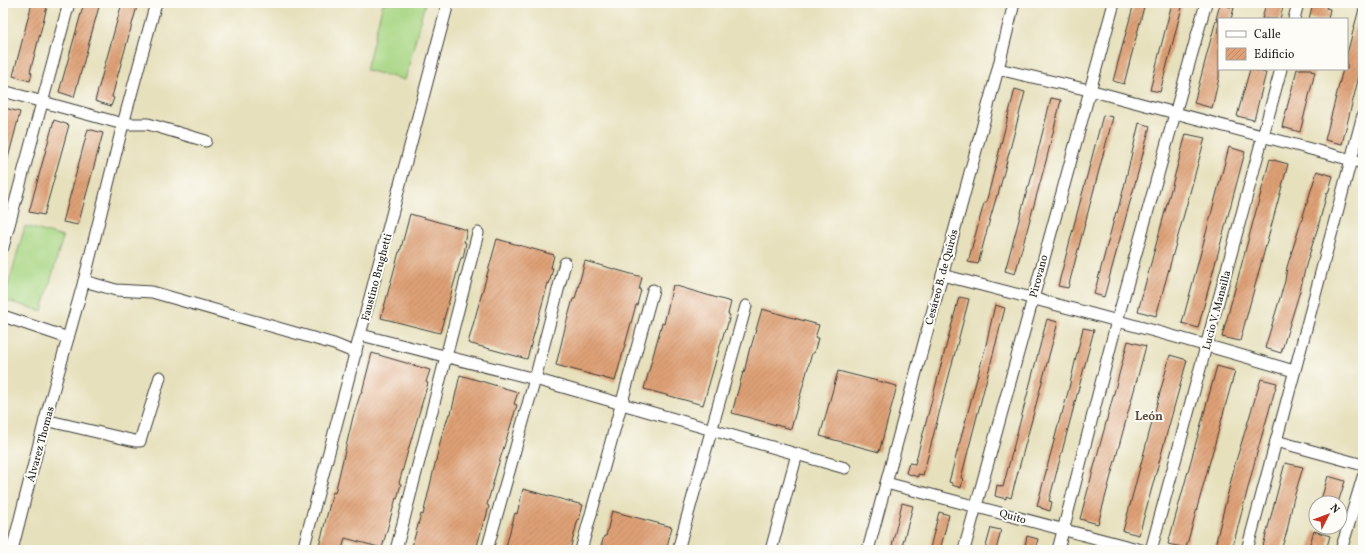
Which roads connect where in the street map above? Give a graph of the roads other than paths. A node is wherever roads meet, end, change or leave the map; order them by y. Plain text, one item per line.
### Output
1 (69, 3) edge
2 (156, 3) edge
3 (448, 3) edge
4 (1014, 3) edge
5 (1114, 3) edge
6 (1206, 3) edge
7 (1298, 3) edge
8 (1294, 18) edge
9 (998, 69) junction
10 (1281, 70) edge
11 (1089, 90) junction
12 (3, 91) edge
13 (42, 102) junction
14 (1175, 112) junction
15 (1363, 115) edge
16 (123, 124) junction
17 (1263, 135) junction
18 (206, 141) dead end
19 (1350, 160) junction
20 (1363, 163) edge
21 (478, 233) dead end
22 (3, 247) edge
23 (566, 263) dead end
24 (942, 275) junction
25 (84, 281) junction
26 (653, 290) dead end
27 (1032, 298) junction
28 (746, 306) dead end
29 (3, 316) edge
30 (1117, 321) junction
31 (361, 334) junction
32 (68, 338) junction
33 (1206, 345) junction
34 (356, 353) junction
35 (446, 356) junction
36 (1294, 371) junction
37 (160, 377) dead end
38 (536, 379) junction
39 (622, 404) junction
40 (45, 420) junction
41 (711, 429) junction
42 (1276, 441) junction
43 (797, 454) junction
44 (1363, 464) edge
45 (845, 468) dead end
46 (1363, 477) edge
47 (886, 482) junction
48 (975, 506) junction
49 (1064, 530) junction
50 (12, 550) edge
51 (304, 550) edge
52 (396, 550) edge
53 (487, 550) edge
54 (581, 550) edge
55 (678, 550) edge
56 (772, 550) edge
57 (868, 550) edge
58 (964, 550) edge
59 (1058, 550) edge
60 (1141, 550) edge
61 (1151, 550) edge
62 (1246, 550) edge
63 (1341, 550) edge

1 - 13 street
2 - 16 street, Álvarez Thomas
3 - 31 street, Faustino Brughetti
4 - 9 street, Cesáreo B. de Quirós
5 - 11 street, Pirovano
6 - 14 street
7 - 8 street
9 - 11 street
9 - 24 street, Cesáreo B. de Quirós
10 - 17 street, Lucio V. Mansilla
11 - 14 street
11 - 27 street, Pirovano
12 - 13 street
13 - 16 street
13 - 22 street
14 - 17 street
14 - 30 street
15 - 19 street
16 - 18 street
16 - 25 street, Álvarez Thomas
17 - 19 street
17 - 33 street, Lucio V. Mansilla
19 - 20 street
19 - 36 street
21 - 35 street
23 - 38 street
24 - 27 street
24 - 47 street, Cesáreo B. de Quirós
25 - 32 street, Álvarez Thomas
25 - 34 street
26 - 39 street
27 - 30 street
27 - 48 street, Pirovano
28 - 41 street
29 - 32 street
30 - 33 street
30 - 49 street
31 - 34 street, Faustino Brughetti
31 - 35 street
32 - 40 street, Álvarez Thomas
33 - 36 street
33 - 61 street, Lucio V. Mansilla
34 - 51 street, Faustino Brughetti
35 - 38 street
35 - 52 street
36 - 42 street
37 - 40 street
38 - 39 street
38 - 53 street
39 - 41 street
39 - 54 street
40 - 50 street, Álvarez Thomas
41 - 43 street
41 - 55 street
42 - 44 street
42 - 62 street
43 - 45 street
43 - 56 street
46 - 63 street
47 - 48 street, Quito
47 - 57 street, Cesáreo B. de Quirós
48 - 49 street, Quito
48 - 58 street, Pirovano
49 - 59 street
49 - 60 street, Quito

